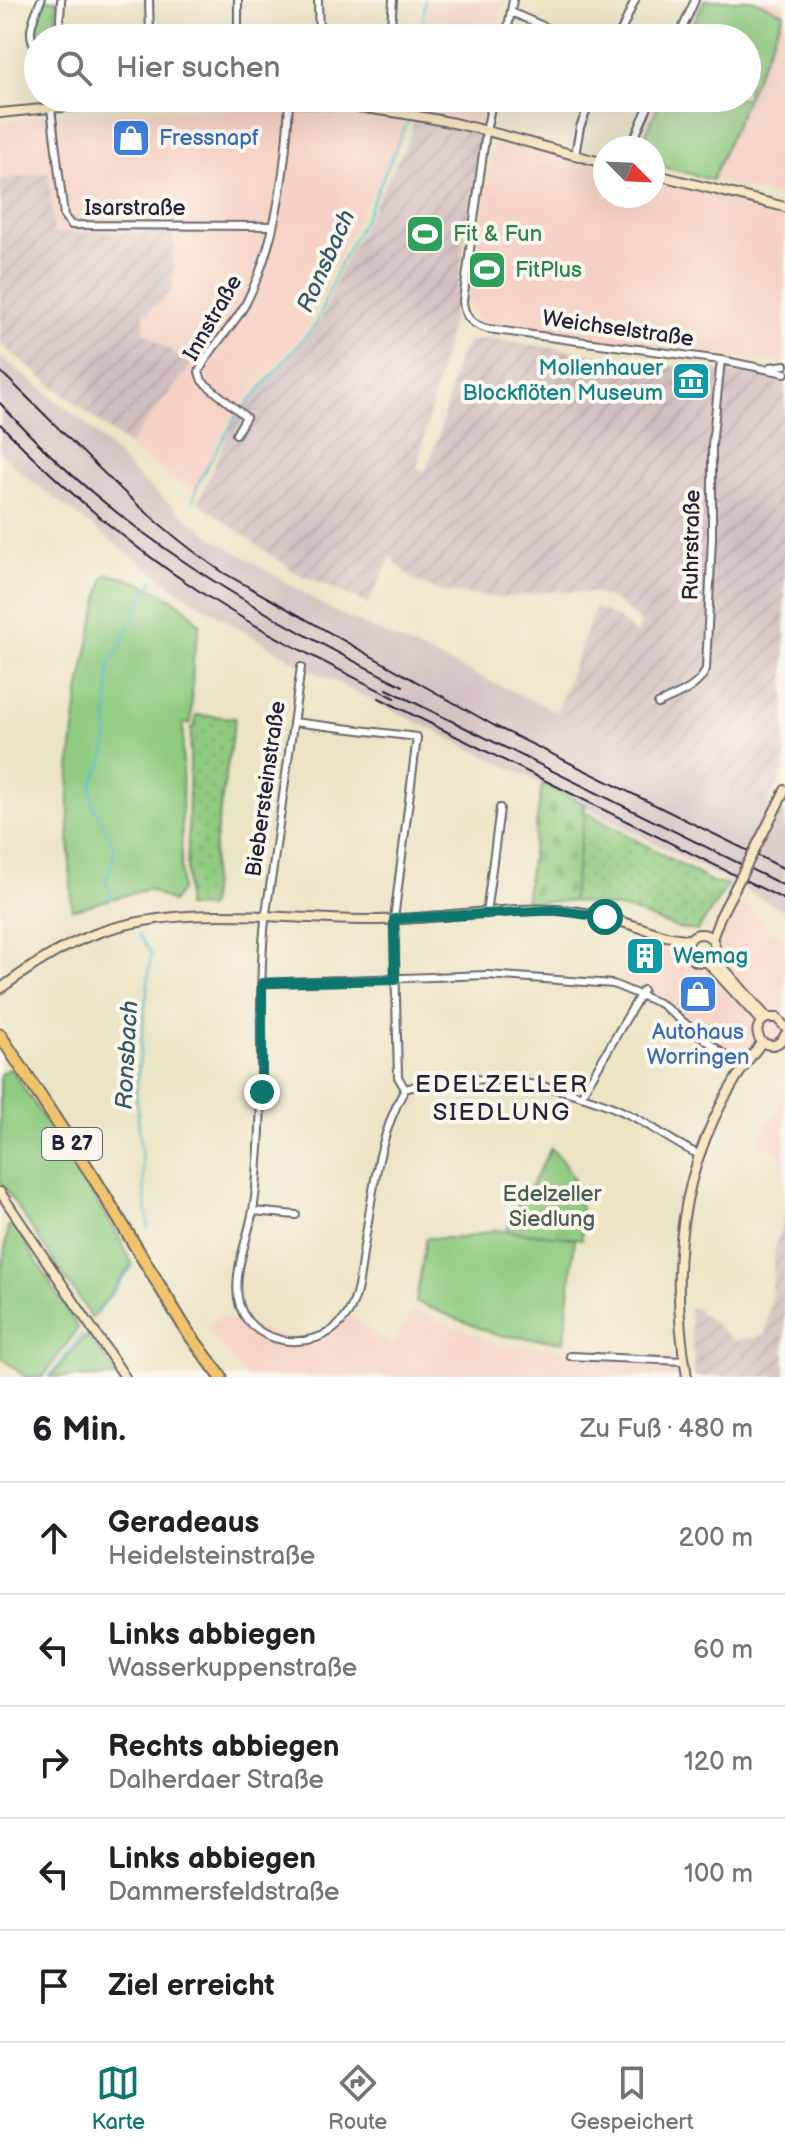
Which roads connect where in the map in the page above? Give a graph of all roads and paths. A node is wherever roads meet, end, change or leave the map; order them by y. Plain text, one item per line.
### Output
1 (41, 0) edge
2 (61, 0) edge
3 (149, 0) edge
4 (238, 0) edge
5 (318, 0) edge
6 (393, 0) edge
7 (513, 0) edge
8 (695, 0) edge
9 (633, 1) edge
10 (511, 12) junction
11 (32, 24) edge
12 (60, 24) edge
13 (150, 24) edge
14 (238, 24) edge
15 (319, 24) edge
16 (391, 24) edge
17 (509, 24) edge
18 (538, 24) edge
19 (624, 24) edge
20 (684, 24) edge
21 (24, 111) edge
22 (51, 112) edge
23 (288, 112) edge
24 (392, 112) edge
25 (490, 112) edge
26 (586, 112) edge
27 (646, 112) edge
28 (0, 113) edge
29 (486, 131) junction
30 (635, 136) edge
31 (575, 155) junction
32 (593, 160) edge
33 (665, 177) edge
34 (785, 207) edge
35 (272, 226) junction
36 (721, 360) junction
37 (785, 365) edge
38 (766, 368) junction
39 (785, 373) edge
40 (236, 434) dead end
41 (301, 667) dead end
42 (658, 704) dead end
43 (293, 722) junction
44 (785, 790) edge
45 (500, 808) dead end
46 (778, 809) edge
47 (486, 914) junction
48 (267, 916) junction
49 (394, 919) junction
50 (709, 937) junction
51 (688, 945) junction
52 (710, 959) junction
53 (395, 980) junction
54 (262, 983) junction
55 (0, 989) edge
56 (642, 992) junction
57 (764, 1020) junction
58 (785, 1027) edge
59 (0, 1035) edge
60 (784, 1039) edge
61 (762, 1042) junction
62 (742, 1069) junction
63 (405, 1089) junction
64 (581, 1096) junction
65 (698, 1154) junction
66 (0, 1192) edge
67 (253, 1211) junction
68 (296, 1215) dead end
69 (570, 1356) dead end
70 (684, 1361) junction
71 (125, 1377) edge
72 (221, 1377) edge
73 (687, 1377) edge

1 - 11 street
2 - 12 street
3 - 13 street
4 - 14 street
5 - 15 street
6 - 16 street
7 - 10 street
8 - 20 street
9 - 19 street
10 - 17 street
10 - 18 street
21 - 28 main road
22 - 35 street, Isarstraße
23 - 35 street, Innstraße
24 - 29 main road
25 - 29 street
26 - 31 street
27 - 30 street
29 - 31 main road
29 - 36 street, Weichselstraße
31 - 32 main road
33 - 34 main road
35 - 40 street, Innstraße
36 - 38 street, Weichselstraße
36 - 42 street, Ruhrstraße
37 - 38 street, Weichselstraße
38 - 39 street, Weichselstraße
41 - 43 street, Biebersteinstraße
43 - 48 street, Biebersteinstraße
43 - 49 street
44 - 46 main road
45 - 47 street
46 - 50 main road, bridge
47 - 49 main road
47 - 51 main road
48 - 49 main road
48 - 54 street, Biebersteinstraße
48 - 55 main road
49 - 53 street
50 - 51 main road
50 - 52 main road
51 - 52 main road
52 - 57 main road
53 - 54 street
53 - 56 street
53 - 63 street
54 - 67 street, Biebersteinstraße
56 - 62 street
56 - 64 street
57 - 58 main road
57 - 61 main road
59 - 72 highway, B 27
60 - 61 main road
61 - 62 main road
62 - 65 main road
63 - 64 street
63 - 67 street, Biebersteinstraße
64 - 65 street
65 - 70 main road
66 - 71 main road
67 - 68 street
69 - 70 street
70 - 73 main road

